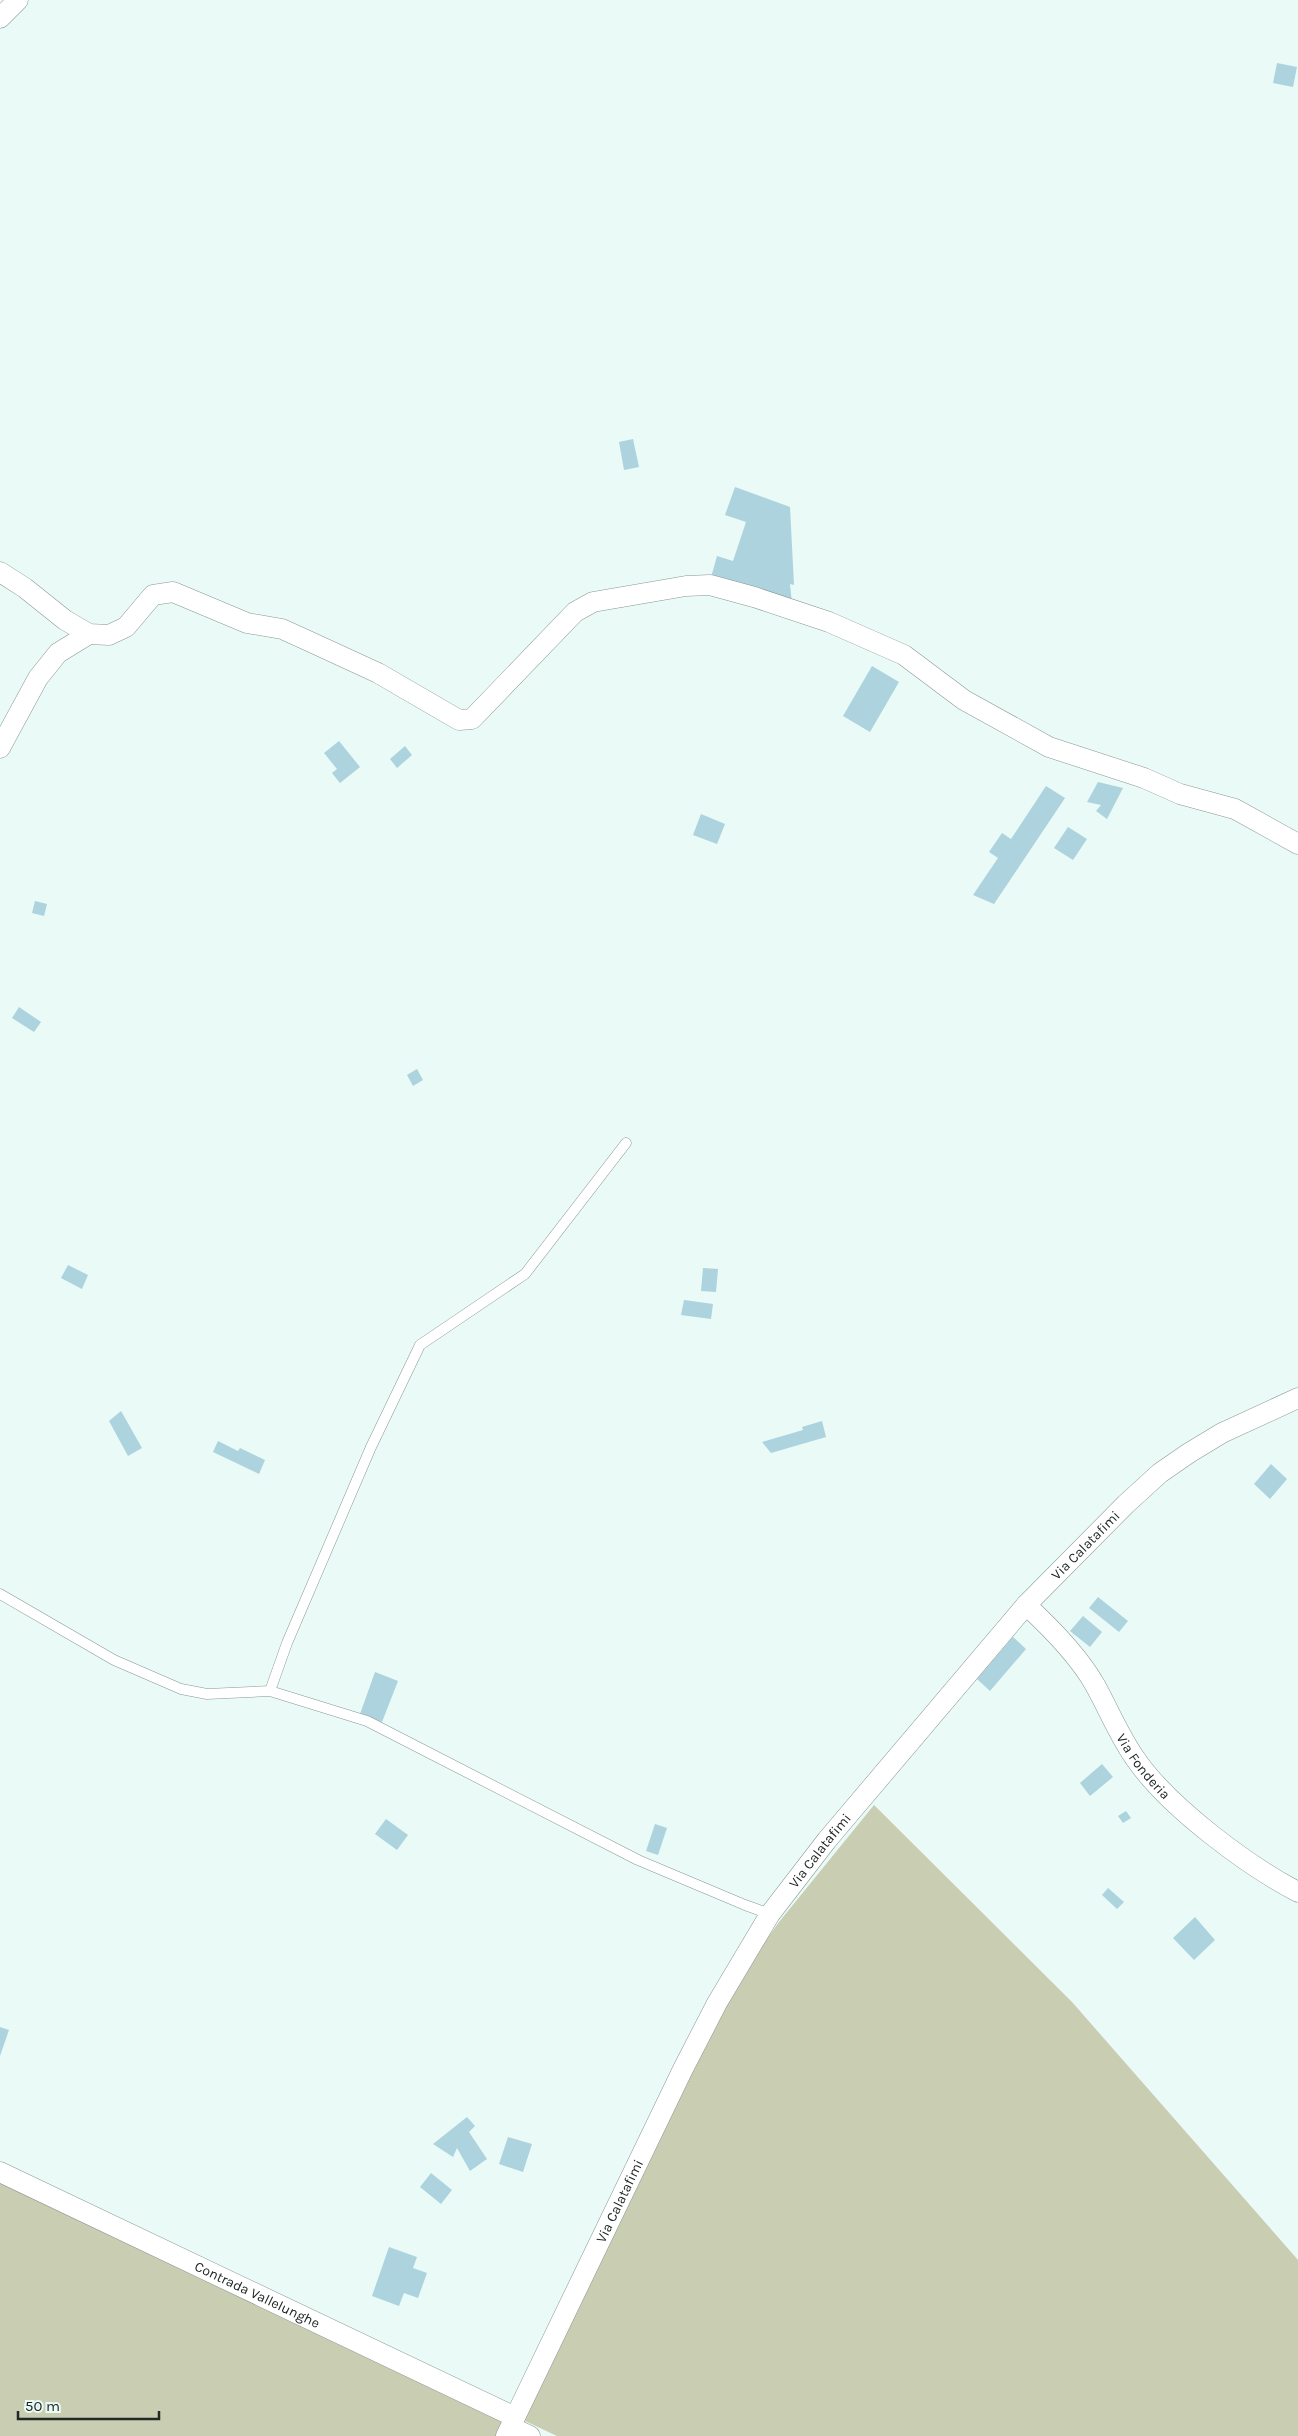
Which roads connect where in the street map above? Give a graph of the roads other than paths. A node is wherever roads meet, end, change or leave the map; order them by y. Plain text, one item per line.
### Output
1 (18, 0) edge
2 (0, 18) edge
3 (0, 572) edge
4 (89, 634) junction
5 (0, 748) edge
6 (1298, 844) edge
7 (626, 1142) dead end
8 (1298, 1398) edge
9 (0, 1594) edge
10 (1026, 1605) junction
11 (270, 1691) junction
12 (1298, 1892) edge
13 (770, 1914) junction
14 (0, 2172) edge
15 (511, 2427) edge
16 (530, 2436) edge

1 - 2 street
3 - 4 street
4 - 5 street
4 - 6 street
7 - 11 lane
8 - 10 street, Via Calatafimi
9 - 11 lane
10 - 12 street, Via Fonderia
10 - 13 street, Via Calatafimi
11 - 13 lane
13 - 15 street, Via Calatafimi
14 - 15 street, Contrada Vallelunghe
15 - 16 street, Contrada Vallelunghe

